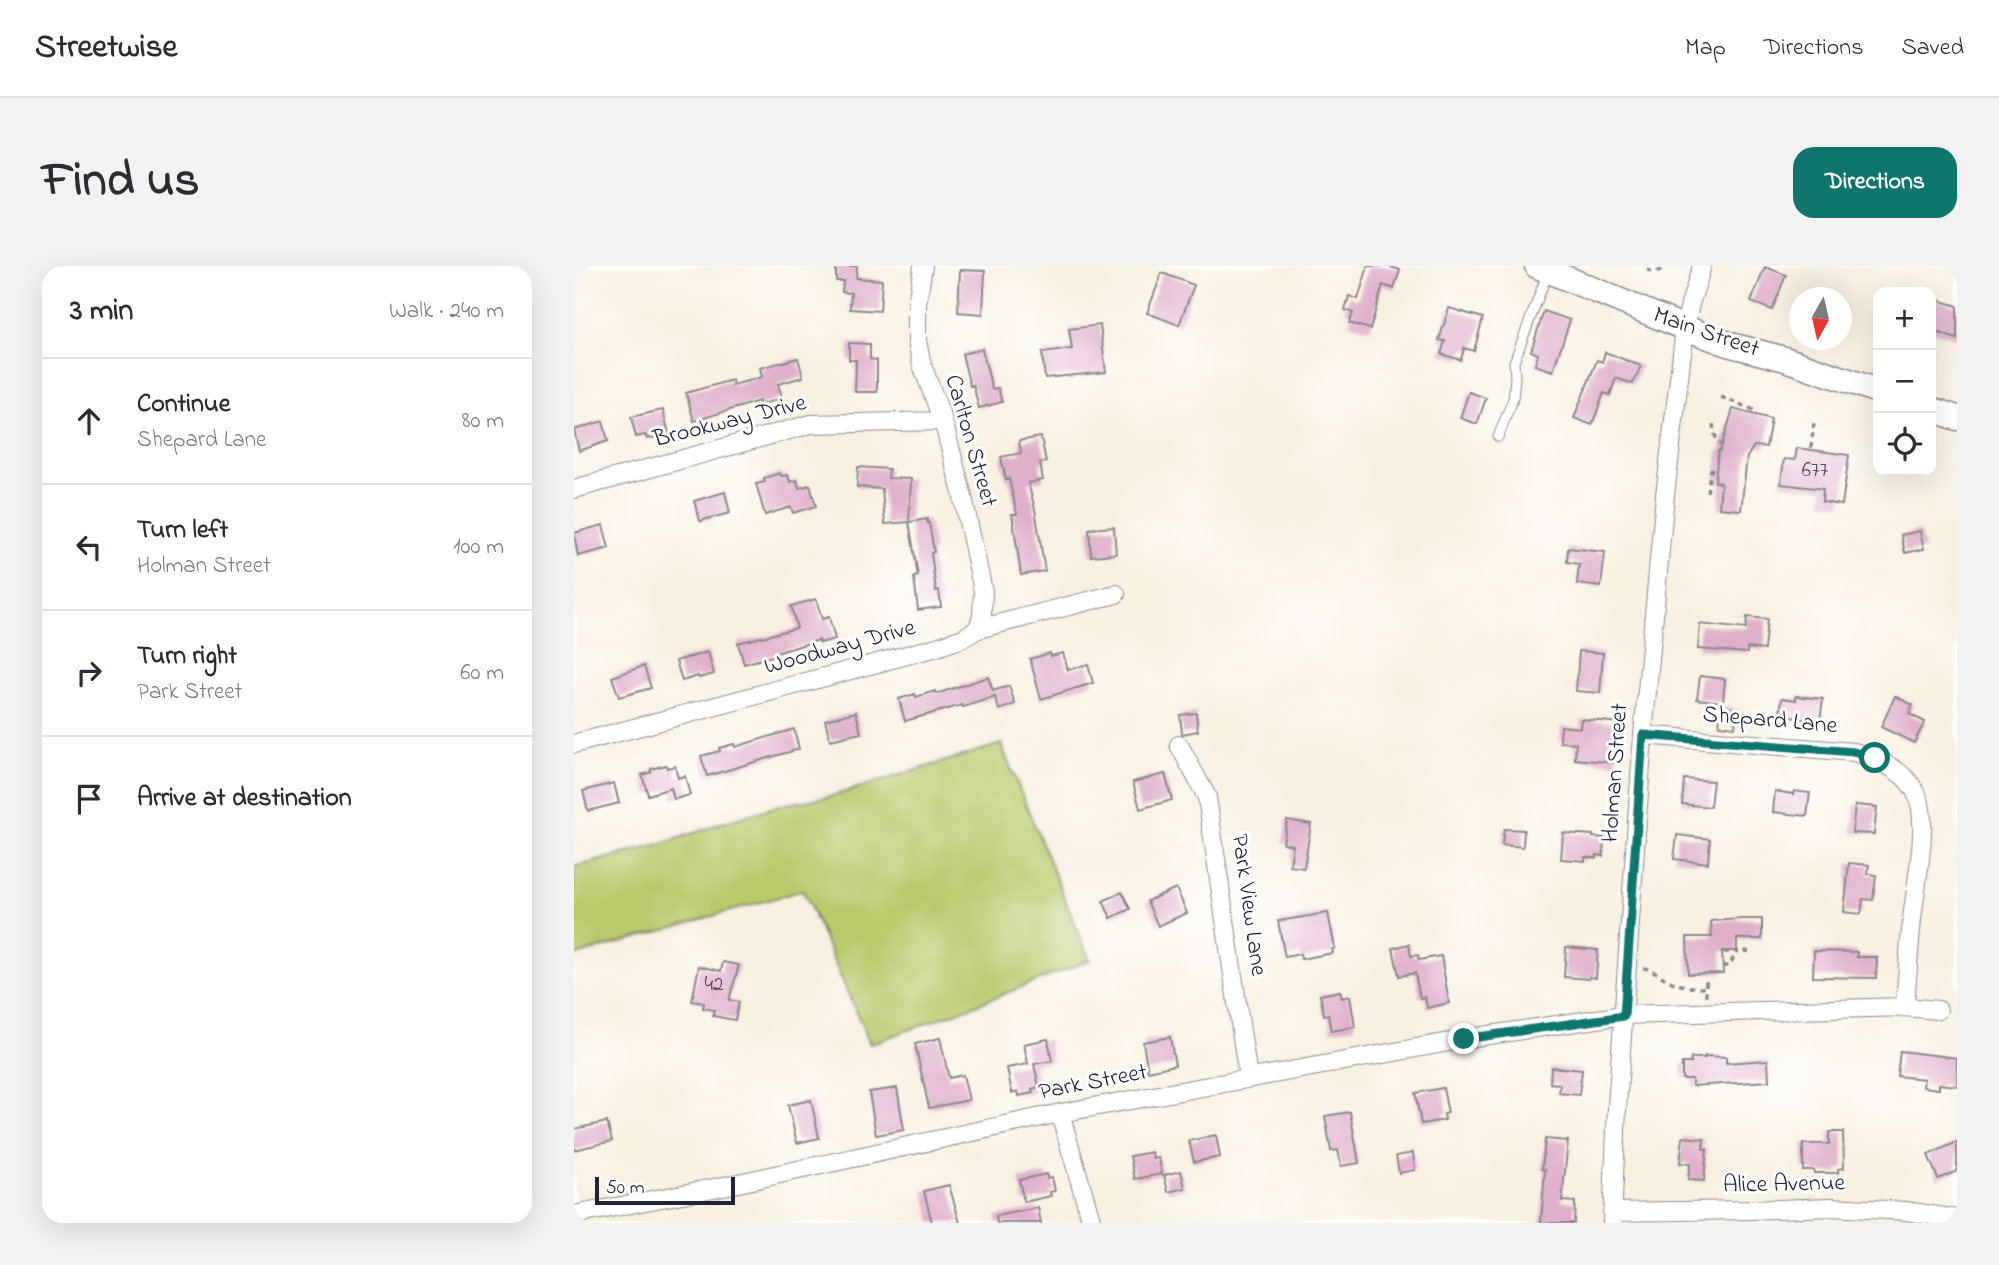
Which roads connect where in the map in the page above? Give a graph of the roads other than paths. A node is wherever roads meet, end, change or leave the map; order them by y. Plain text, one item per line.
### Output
1 (923, 266) edge
2 (1702, 266) edge
3 (1543, 268) edge
4 (1685, 328) junction
5 (1873, 389) edge
6 (1936, 411) edge
7 (1957, 418) edge
8 (943, 421) junction
9 (1498, 438) dead end
10 (574, 489) edge
11 (1116, 594) dead end
12 (978, 629) junction
13 (1643, 735) junction
14 (574, 744) edge
15 (1179, 745) dead end
16 (1905, 1007) junction
17 (1938, 1010) dead end
18 (1624, 1016) junction
19 (1248, 1079) junction
20 (1060, 1113) junction
21 (574, 1215) edge
22 (1612, 1217) edge
23 (1957, 1219) edge
24 (1092, 1223) edge

1 - 8 street, Carlton Street
2 - 4 street, Holman Street
3 - 4 main road, Main Street
3 - 9 lane
4 - 5 main road, Main Street
4 - 13 street, Holman Street
6 - 7 main road
8 - 10 street, Brookway Drive
8 - 12 street, Carlton Street
11 - 12 street, Woodway Drive
12 - 14 street, Woodway Drive
13 - 16 street, Shepard Lane
13 - 18 street, Holman Street
15 - 19 street, Park View Lane
16 - 17 street, Park Street
16 - 18 street, Park Street
18 - 19 street, Park Street
18 - 22 street, Holman Street
19 - 20 street, Park Street
20 - 21 street, Park Street
20 - 24 street
22 - 23 street, Alice Avenue

